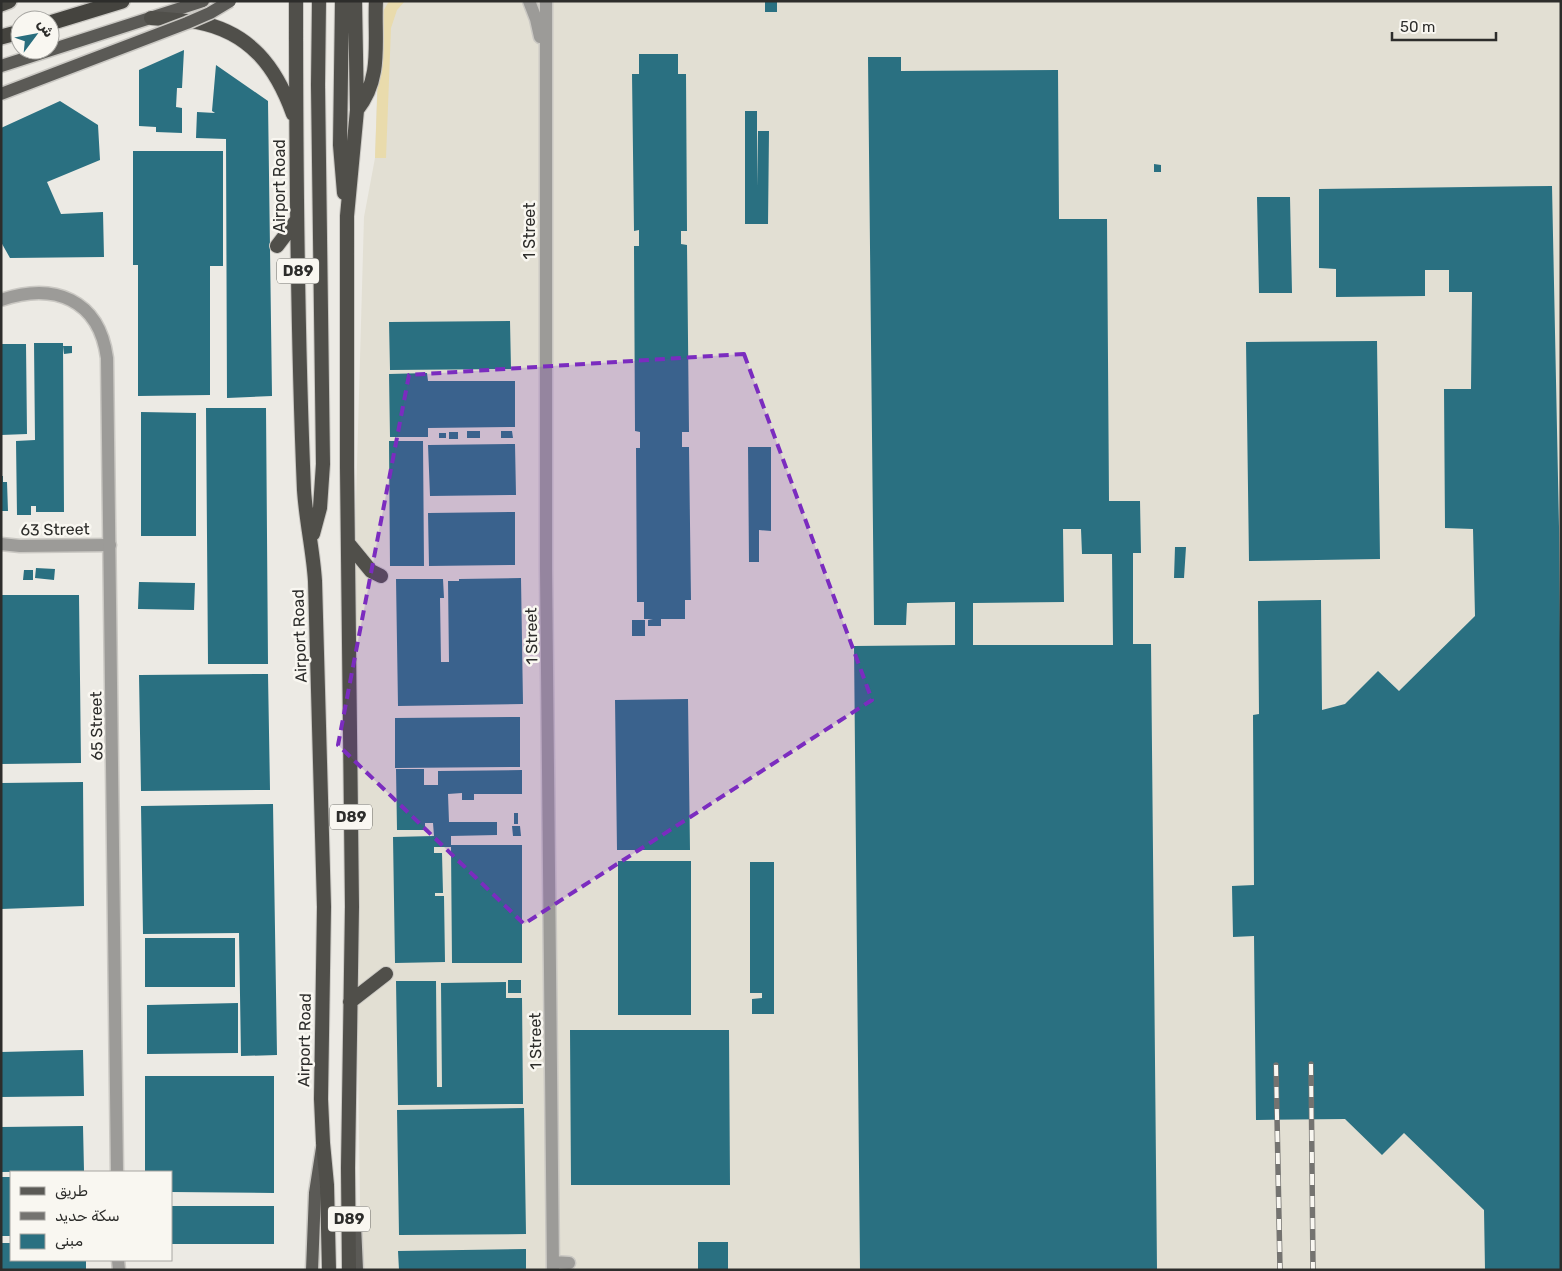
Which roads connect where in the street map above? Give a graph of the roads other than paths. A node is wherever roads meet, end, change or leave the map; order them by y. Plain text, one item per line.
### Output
1 (9, 1) edge
2 (122, 1) edge
3 (203, 1) edge
4 (230, 1) edge
5 (296, 1) edge
6 (319, 1) edge
7 (342, 1) edge
8 (355, 1) edge
9 (384, 1) edge
10 (529, 1) edge
11 (546, 1) edge
12 (1, 4) edge
13 (376, 7) edge
14 (151, 18) junction
15 (60, 20) edge
16 (545, 61) junction
17 (1, 66) edge
18 (1, 94) edge
19 (357, 110) junction
20 (296, 122) junction
21 (347, 216) junction
22 (296, 221) junction
23 (277, 246) dead end
24 (1, 300) edge
25 (311, 540) junction
26 (348, 543) junction
27 (1, 544) edge
28 (110, 545) junction
29 (381, 576) dead end
30 (386, 974) dead end
31 (350, 1002) junction
32 (323, 1143) junction
33 (348, 1168) junction
34 (117, 1171) edge
35 (569, 1262) dead end
36 (553, 1266) edge
37 (312, 1270) edge
38 (329, 1270) edge
39 (349, 1270) edge
40 (357, 1270) edge

1 - 12 highway
2 - 15 highway
3 - 14 main road
4 - 18 main road, bridge
5 - 20 highway, Airport Road / D89
6 - 25 highway
7 - 21 highway
8 - 19 highway, D89
9 - 13 street
10 - 16 street
11 - 16 street, 1 Street
13 - 19 highway
14 - 17 main road
14 - 20 highway
16 - 36 street, 1 Street
19 - 21 highway, D89
20 - 22 highway, Airport Road / D89
21 - 26 highway, D89
22 - 23 highway
22 - 25 highway, Airport Road / D89
24 - 28 street, 65 Street
25 - 32 highway, Airport Road / D89
26 - 29 highway
26 - 31 highway, D89
27 - 28 street, 63 Street
28 - 34 street, 65 Street
30 - 31 highway
31 - 33 highway, D89
32 - 37 main road
32 - 38 highway, Airport Road / D89
33 - 39 highway, D89
33 - 40 main road
35 - 36 street

